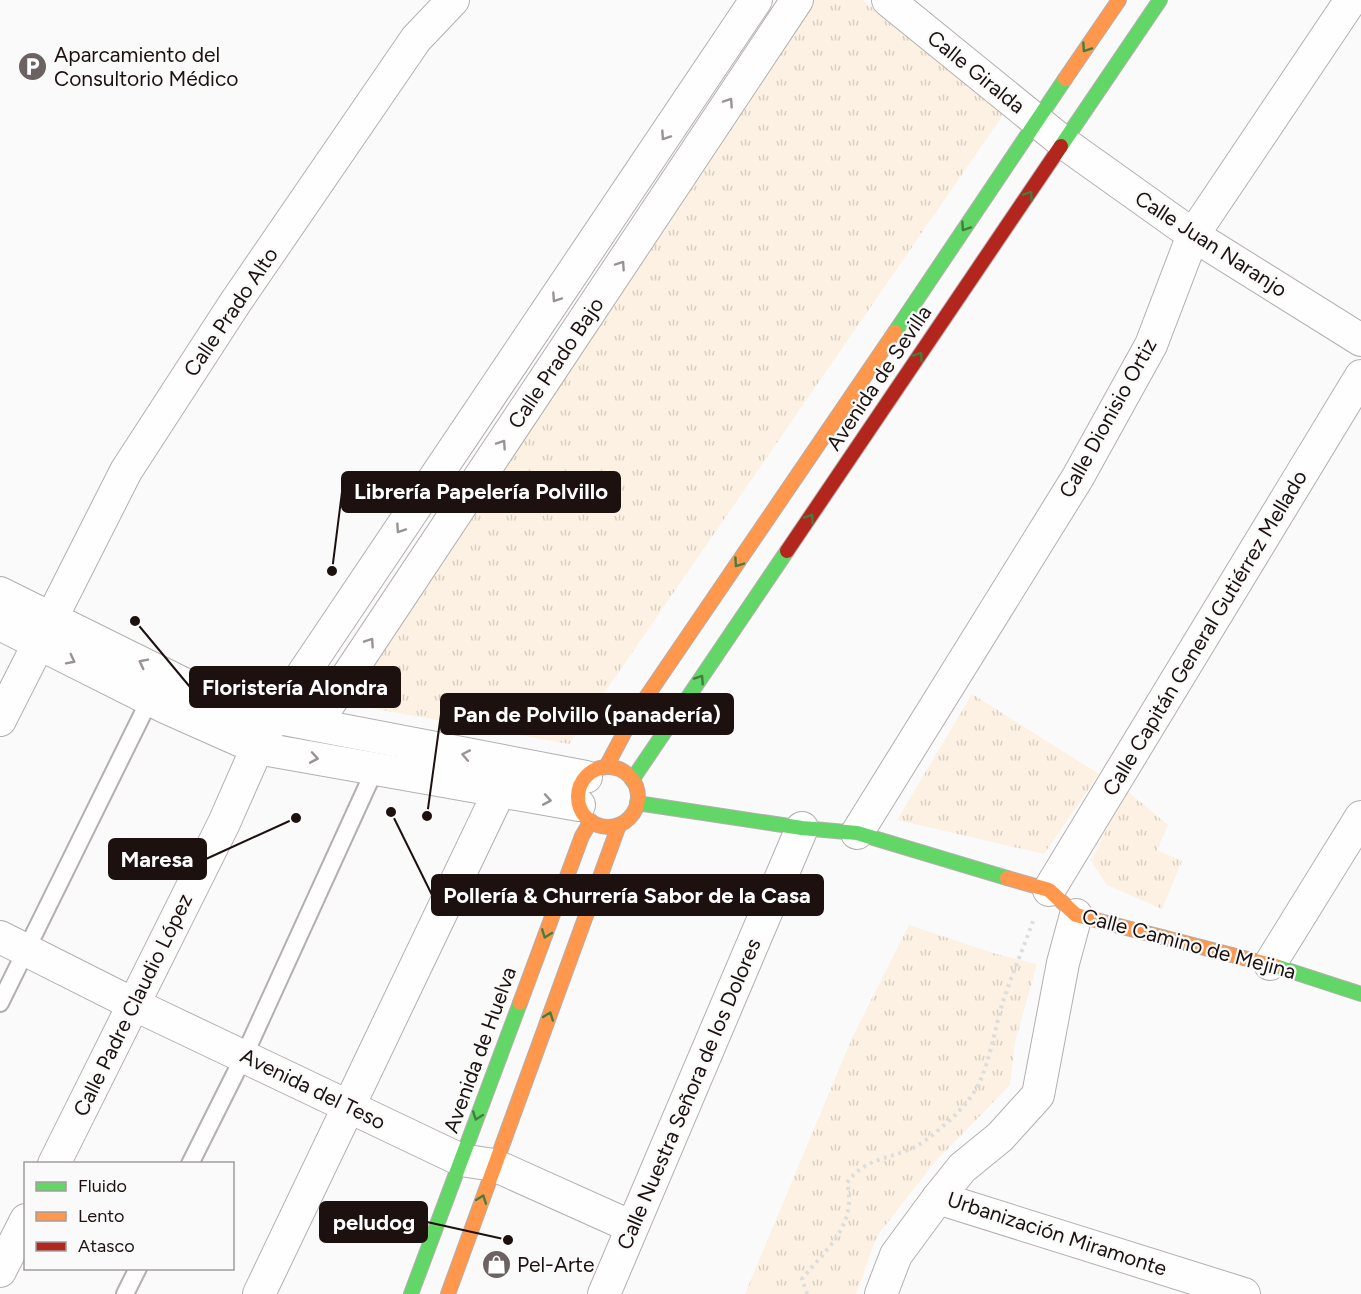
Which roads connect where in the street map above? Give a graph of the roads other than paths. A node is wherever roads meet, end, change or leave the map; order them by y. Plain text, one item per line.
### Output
1 (453, 0) edge
2 (756, 0) edge
3 (797, 0) edge
4 (888, 0) edge
5 (1119, 0) edge
6 (1160, 0) edge
7 (1351, 0) edge
8 (1036, 121) junction
9 (1064, 143) junction
10 (1193, 235) junction
11 (1361, 340) edge
12 (1361, 376) edge
13 (0, 593) edge
14 (0, 624) edge
15 (45, 631) junction
16 (150, 699) junction
17 (274, 717) junction
18 (0, 720) edge
19 (315, 726) junction
20 (256, 747) junction
21 (507, 762) junction
22 (375, 769) junction
23 (632, 780) junction
24 (499, 792) junction
25 (591, 793) junction
26 (637, 803) junction
27 (1361, 817) edge
28 (619, 825) junction
29 (802, 828) junction
30 (857, 833) junction
31 (1046, 889) junction
32 (1076, 915) junction
33 (13, 944) edge
34 (1270, 964) junction
35 (1361, 994) edge
36 (0, 1003) edge
37 (133, 1004) junction
38 (244, 1056) junction
39 (350, 1106) junction
40 (461, 1160) junction
41 (55, 1162) edge
42 (191, 1162) edge
43 (494, 1165) junction
44 (938, 1198) junction
45 (24, 1224) edge
46 (632, 1227) junction
47 (137, 1270) edge
48 (0, 1271) edge
49 (125, 1294) edge
50 (259, 1294) edge
51 (411, 1294) edge
52 (448, 1294) edge
53 (604, 1294) edge
54 (881, 1294) edge
55 (1244, 1294) edge

1 - 15 street, Calle Prado Alto
2 -> 17 street, Calle Prado Bajo
19 -> 3 street, Calle Prado Bajo
4 - 8 street, Calle Giralda
5 -> 8 street, Avenida de Sevilla
6 - 9 street, Avenida de Sevilla
7 - 10 street, Calle Dionisio Ortiz
8 - 9 street, Calle Giralda
8 -> 25 street, Avenida de Sevilla
9 - 10 street, Calle Juan Naranjo
23 -> 9 street, Avenida de Sevilla
10 - 11 street, Calle Juan Naranjo
10 - 30 street, Calle Dionisio Ortiz
12 - 31 street, Calle Capitán General Gutiérrez Mellado
13 - 15 street
14 - 15 street
15 -> 16 street
17 -> 15 street
15 - 18 street, Calle Prado Alto
16 - 20 street
16 - 33 lane
17 - 19 street
17 - 20 street, Calle Padre Claudio López
21 -> 19 street
20 -> 22 street
20 - 37 street, Calle Padre Claudio López
21 - 24 street
21 - 25 street
22 - 24 street
22 - 38 lane
23 - 25 street
23 - 26 street
24 -> 25 street
24 - 39 street
25 - 28 street
25 -> 40 street, Avenida de Huelva
26 - 28 street
26 - 29 street, Calle Camino de Mejina
27 - 34 street
43 -> 28 street
29 - 30 street, Calle Camino de Mejina
29 - 46 street, Calle Nuestra Señora de los Dolores
30 - 31 street, Calle Camino de Mejina
31 - 32 street, Calle Camino de Mejina
32 - 34 street, Calle Camino de Mejina
32 - 44 street, Urbanización Miramonte
33 - 36 lane
33 - 37 street, Avenida del Teso
34 - 35 street, Calle Camino de Mejina
37 - 38 street, Avenida del Teso
37 - 41 street, Calle Padre Claudio López
38 - 39 street, Avenida del Teso
38 - 42 lane
39 - 40 street, Avenida del Teso
39 - 50 street
40 - 43 street, Avenida del Teso
40 - 51 street, Avenida de Huelva
43 - 46 street, Avenida del Teso
52 -> 43 street
44 - 54 street
44 - 55 street, Urbanización Miramonte
45 - 48 street
46 - 53 street, Calle Nuestra Señora de los Dolores
47 - 49 lane

